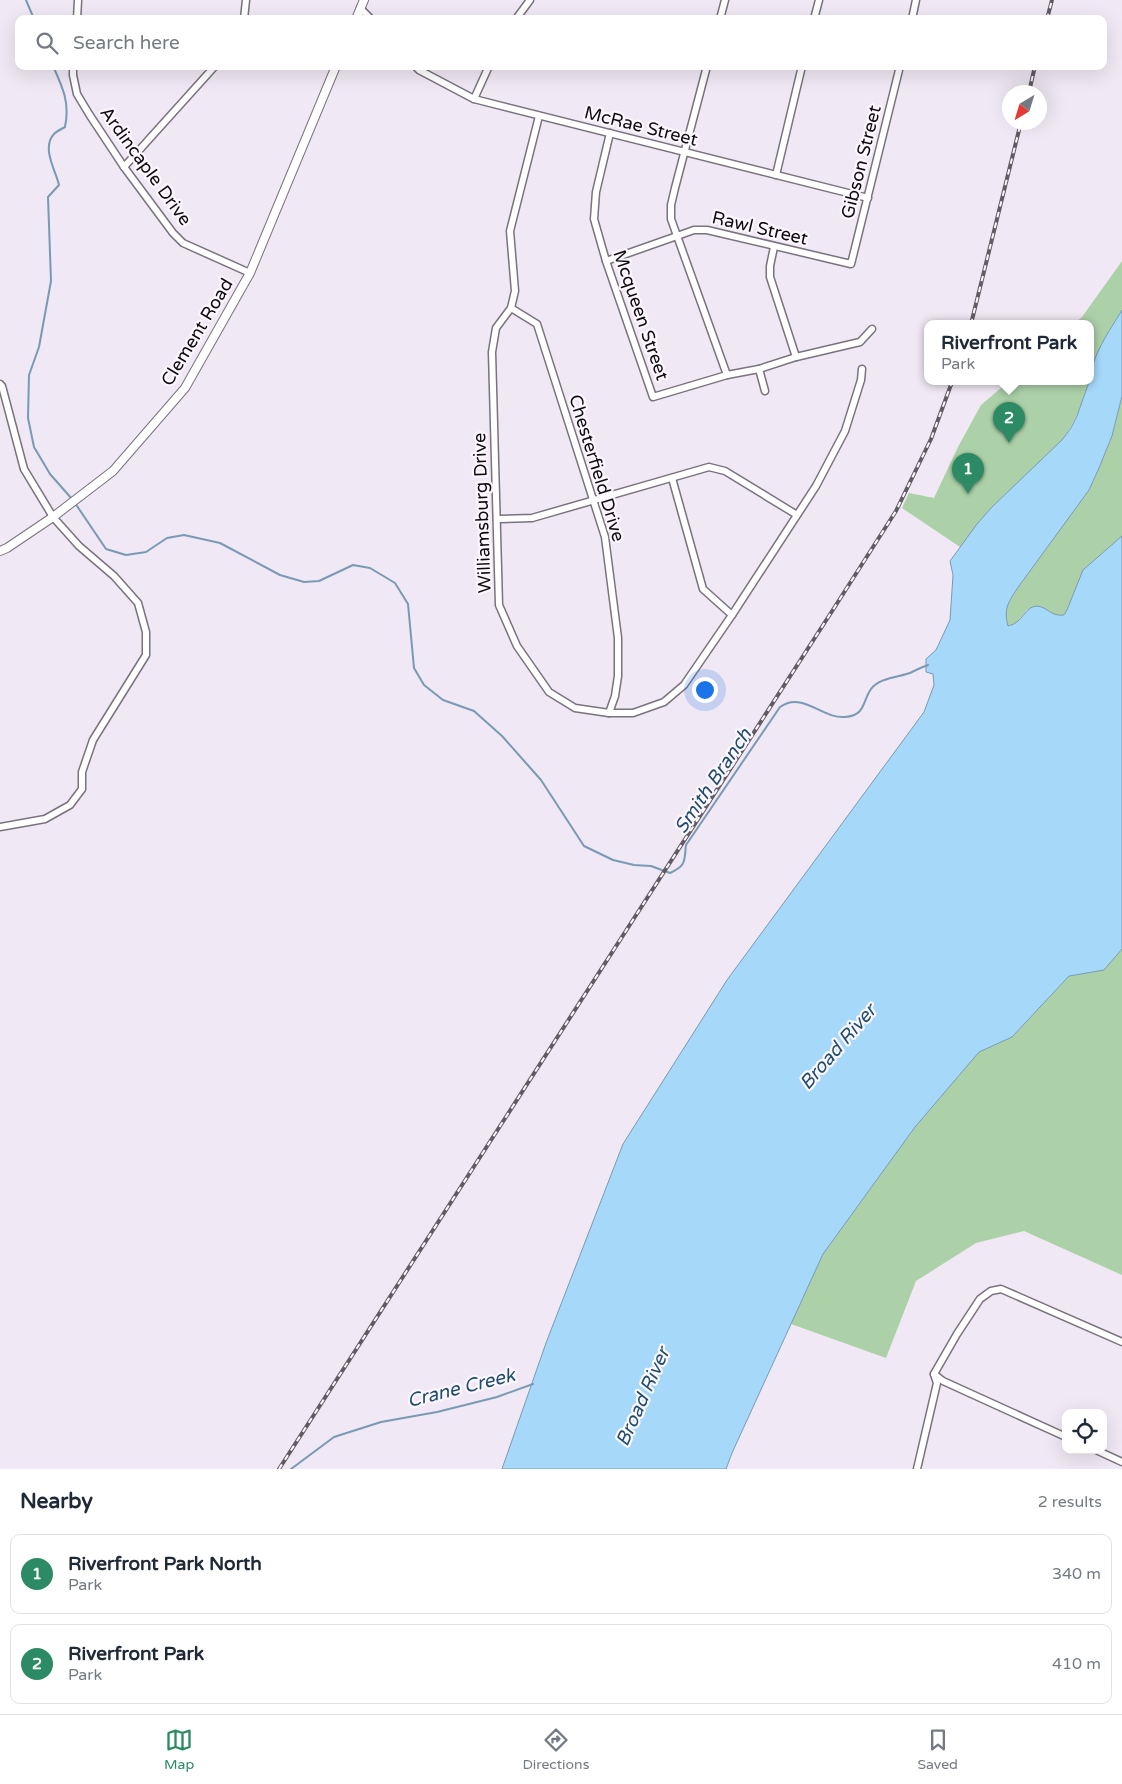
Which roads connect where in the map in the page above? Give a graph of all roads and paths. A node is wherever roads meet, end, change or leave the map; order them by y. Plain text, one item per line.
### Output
1 (78, 0) edge
2 (246, 0) edge
3 (530, 0) edge
4 (725, 0) edge
5 (819, 0) edge
6 (916, 0) edge
7 (362, 4) edge
8 (76, 15) edge
9 (244, 15) edge
10 (369, 15) edge
11 (519, 15) edge
12 (721, 15) edge
13 (815, 15) edge
14 (913, 15) edge
15 (73, 70) edge
16 (211, 70) edge
17 (334, 70) edge
18 (419, 70) edge
19 (487, 70) edge
20 (706, 70) edge
21 (801, 70) edge
22 (899, 70) edge
23 (474, 100) junction
24 (539, 116) junction
25 (610, 134) junction
26 (684, 152) junction
27 (124, 168) junction
28 (776, 175) junction
29 (868, 198) junction
30 (677, 237) junction
31 (774, 247) junction
32 (606, 261) junction
33 (851, 264) joint
34 (250, 273) junction
35 (511, 308) junction
36 (872, 330) dead end
37 (796, 357) junction
38 (759, 369) junction
39 (862, 369) dead end
40 (727, 376) junction
41 (1, 385) edge
42 (765, 391) dead end
43 (672, 478) junction
44 (594, 500) junction
45 (797, 515) junction
46 (53, 517) junction
47 (497, 519) junction
48 (0, 551) edge
49 (732, 615) junction
50 (609, 713) junction
51 (0, 827) edge
52 (1122, 1342) edge
53 (934, 1374) junction
54 (1062, 1435) edge
55 (1105, 1454) edge
56 (1122, 1462) edge
57 (917, 1469) edge

1 - 8 street
2 - 9 street
3 - 11 street
4 - 12 street
5 - 13 street
6 - 14 street
7 - 10 street
15 - 27 street, Ardincaple Drive
16 - 27 street
17 - 34 street, Clement Road
18 - 23 street, McRae Street
19 - 23 street
20 - 26 street
21 - 28 street
22 - 29 street, Gibson Street
23 - 24 street, McRae Street
24 - 25 street, McRae Street
24 - 35 street, Williamsburg Drive
25 - 26 street, McRae Street
25 - 32 street, Mcqueen Street
26 - 28 street, McRae Street
26 - 30 street
27 - 34 street, Ardincaple Drive
28 - 29 street, McRae Street
29 - 33 street, Gibson Street
30 - 31 street, Rawl Street
30 - 32 street, Rawl Street
30 - 40 street
31 - 33 street, Rawl Street
31 - 37 street
32 - 40 street, Mcqueen Street
34 - 46 street, Clement Road
35 - 44 street, Chesterfield Drive
35 - 47 street, Williamsburg Drive
36 - 37 street, Mcqueen Street
37 - 38 street, Mcqueen Street
38 - 40 street, Mcqueen Street
38 - 42 street
39 - 45 street, Williamsburg Drive
41 - 46 street
43 - 44 street
43 - 45 street
43 - 49 street
44 - 47 street
44 - 50 street, Chesterfield Drive
45 - 49 street, Williamsburg Drive
46 - 48 street, Clement Road
46 - 51 street
47 - 50 street, Williamsburg Drive
49 - 50 street, Williamsburg Drive
52 - 53 street
53 - 54 street
53 - 57 street
55 - 56 street

